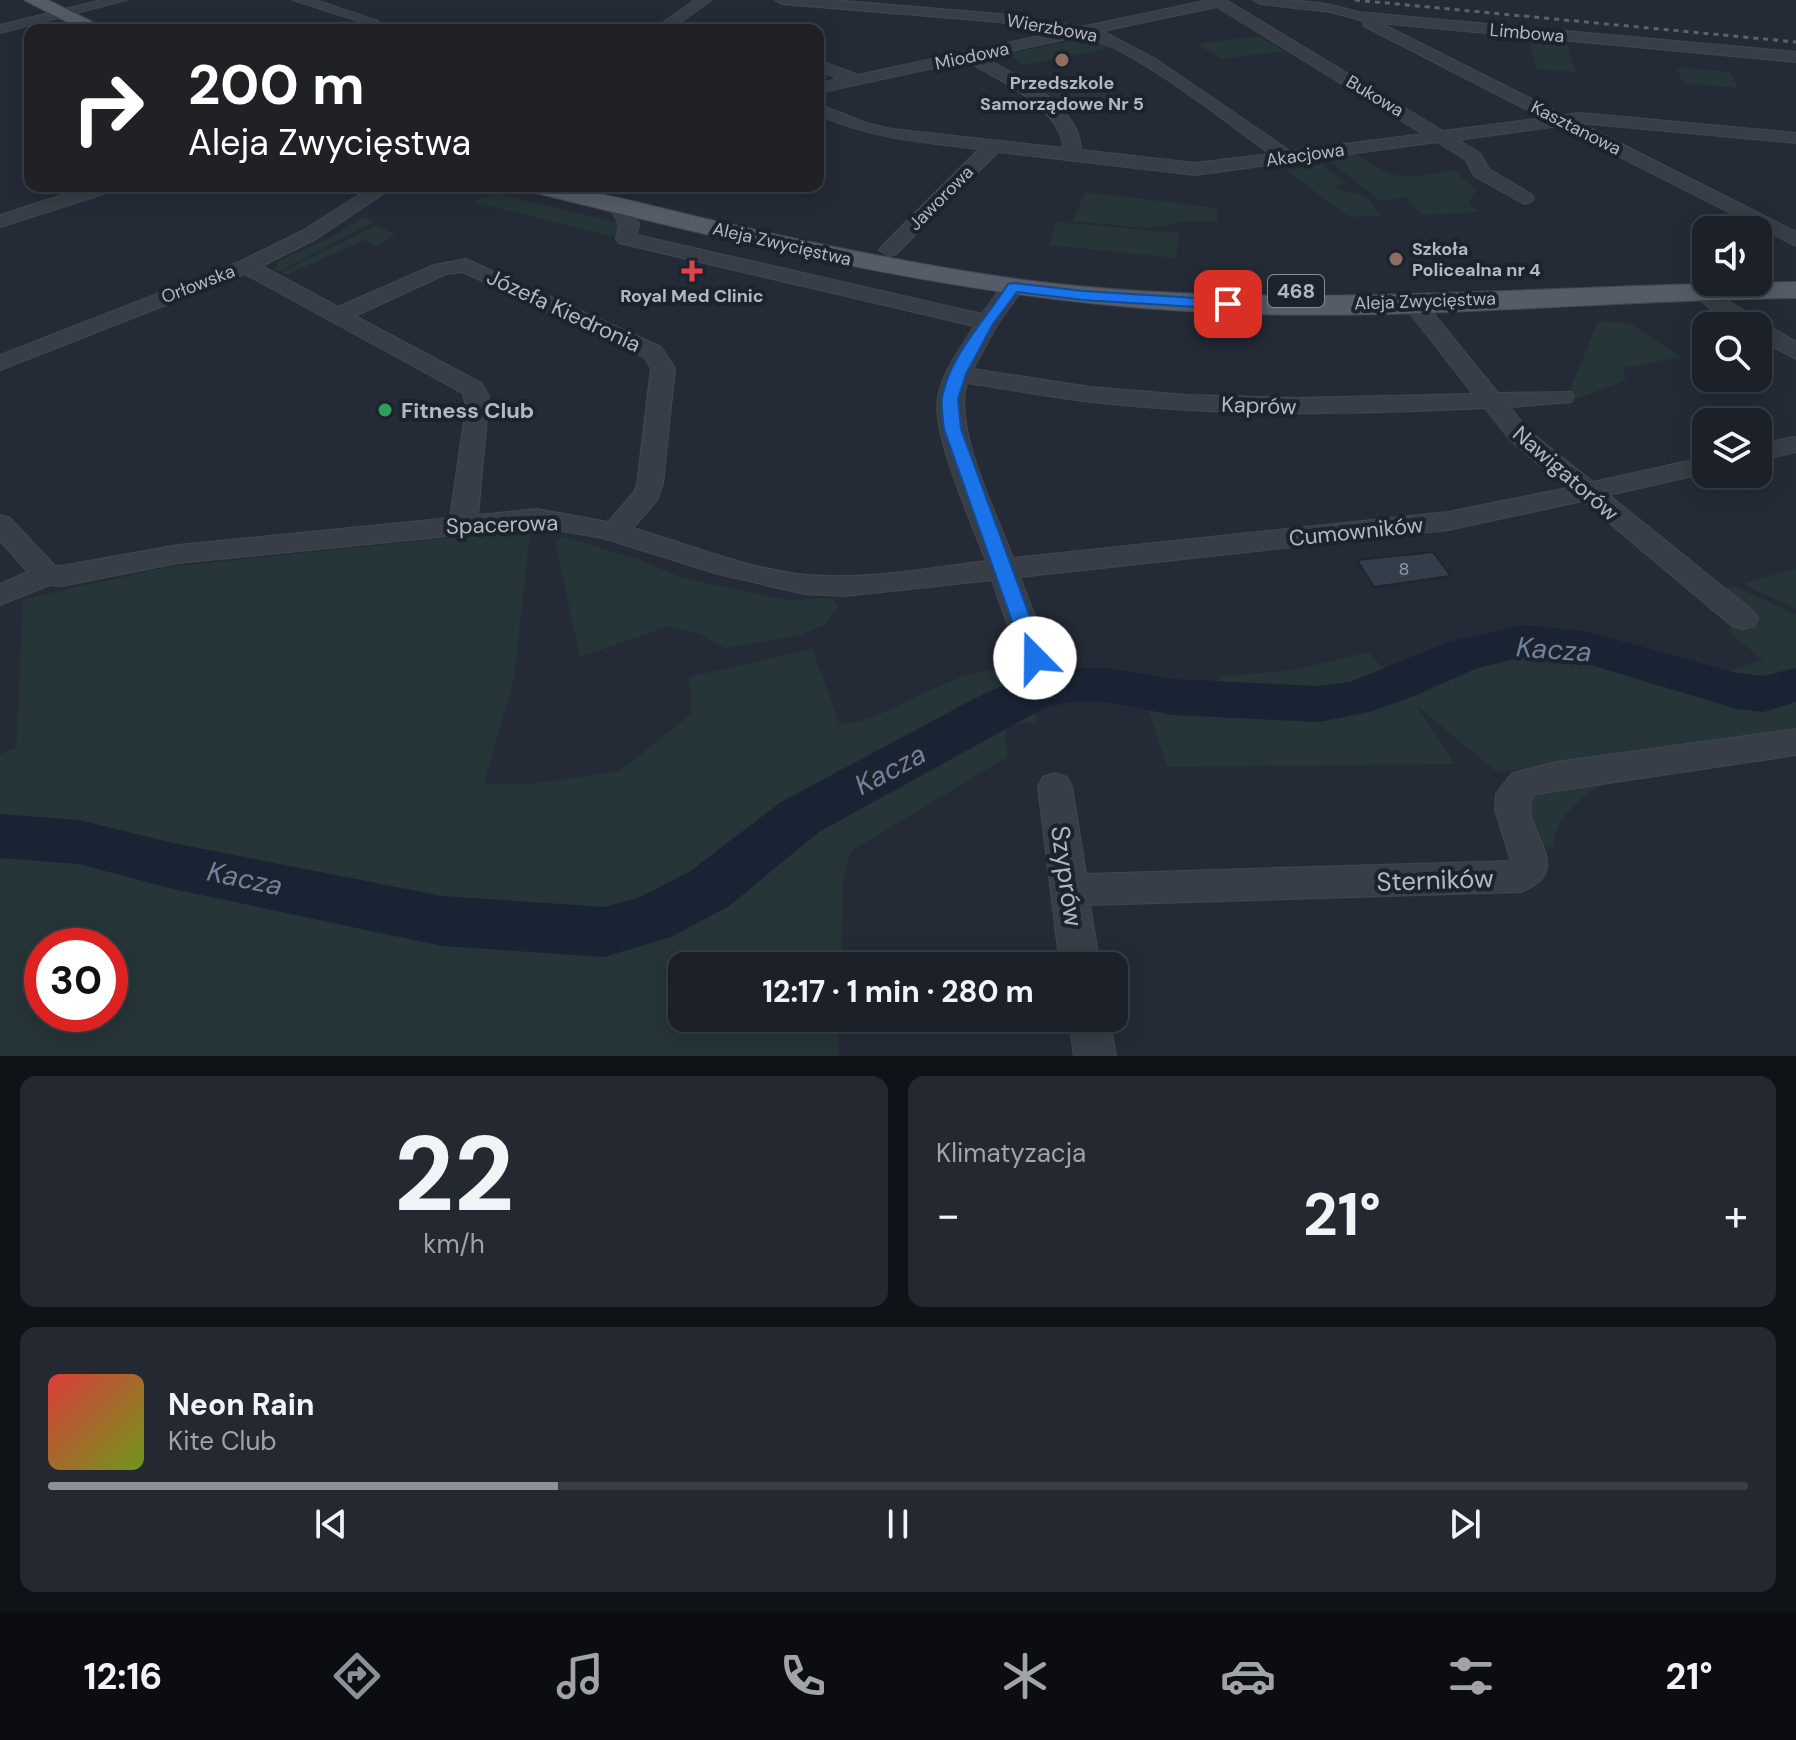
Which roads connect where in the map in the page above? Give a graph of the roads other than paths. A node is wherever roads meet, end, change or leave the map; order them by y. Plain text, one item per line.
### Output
1 (33, 0) edge
2 (119, 0) edge
3 (705, 0) edge
4 (782, 0) edge
5 (1260, 0) edge
6 (314, 1) edge
7 (1219, 1) edge
8 (77, 5) edge
9 (1355, 16) junction
10 (371, 21) dead end
11 (94, 24) edge
12 (117, 24) edge
13 (668, 24) edge
14 (0, 29) edge
15 (1085, 32) junction
16 (969, 56) junction
17 (1796, 57) edge
18 (824, 67) edge
19 (857, 80) junction
20 (824, 87) edge
21 (824, 111) edge
22 (1559, 120) junction
23 (1439, 136) junction
24 (1796, 138) edge
25 (993, 146) junction
26 (1072, 155) junction
27 (1287, 157) junction
28 (90, 192) edge
29 (377, 192) edge
30 (580, 192) edge
31 (609, 196) edge
32 (1524, 198) dead end
33 (0, 221) edge
34 (1796, 240) edge
35 (889, 250) junction
36 (246, 266) junction
37 (1772, 276) edge
38 (1796, 276) edge
39 (1692, 284) edge
40 (1692, 285) edge
41 (1013, 287) junction
42 (1772, 288) edge
43 (1796, 290) edge
44 (1713, 296) edge
45 (1412, 302) junction
46 (1730, 312) edge
47 (338, 315) junction
48 (987, 322) junction
49 (1772, 338) edge
50 (1796, 352) edge
51 (0, 363) edge
52 (958, 374) junction
53 (1562, 397) dead end
54 (1490, 401) junction
55 (1793, 445) dead end
56 (1772, 450) edge
57 (1692, 468) edge
58 (1587, 493) junction
59 (463, 523) junction
60 (0, 524) edge
61 (614, 533) junction
62 (1002, 571) junction
63 (47, 575) junction
64 (0, 595) edge
65 (1743, 619) dead end
66 (1035, 658) dead end
67 (1796, 742) edge
68 (1055, 787) dead end
69 (1068, 890) junction
70 (1078, 952) edge
71 (1091, 1032) edge
72 (1095, 1056) edge

1 - 8 main road
2 - 8 street
3 - 13 street
4 - 15 street, Wierzbowa
5 - 9 street, Limbowa
6 - 10 street
7 - 15 street, Miodowa
7 - 23 street, Bukowa
8 - 11 main road
8 - 12 main road
8 - 14 street
9 - 17 street, Limbowa
9 - 22 street, Kasztanowa
15 - 16 street, Miodowa
15 - 27 street, Wierzbowa
16 - 19 street, Miodowa
16 - 26 street
18 - 19 street
19 - 20 street, Miodowa
21 - 25 street, Akacjowa
22 - 23 street, Akacjowa
22 - 24 street, Akacjowa
22 - 34 street, Kasztanowa
23 - 27 street, Akacjowa
23 - 32 street, Bukowa
25 - 26 street, Akacjowa
25 - 35 street, Jaworowa
26 - 27 street, Akacjowa
28 - 33 street
29 - 36 street, Orłowska
30 - 31 main road, Aleja Zwycięstwa / 468
31 - 35 main road, Aleja Zwycięstwa / 468
31 - 41 main road, Aleja Zwycięstwa / 468
31 - 48 street
35 - 39 main road, Aleja Zwycięstwa / 468
36 - 47 street
36 - 51 street, Orłowska
37 - 38 main road
40 - 45 main road, Aleja Zwycięstwa / 468
41 - 45 main road, Aleja Zwycięstwa / 468
41 - 48 street
42 - 43 main road, Aleja Zwycięstwa / 468
44 - 46 street
45 - 54 street, Nawigatorów
47 - 59 street
47 - 61 street, Józefa Kiedronia
48 - 52 street
49 - 50 street
52 - 54 street, Kaprów
52 - 62 street
53 - 54 street, Kaprów
54 - 58 street, Nawigatorów
55 - 56 street
57 - 58 street, Cumowników
58 - 62 street, Cumowników
58 - 65 street, Nawigatorów
59 - 61 street, Spacerowa
59 - 63 street, Spacerowa
60 - 63 street
61 - 62 street, Spacerowa
62 - 66 street
63 - 64 street, Spacerowa
67 - 69 street, Sterników
68 - 69 street, Szyprów
69 - 70 street, Szyprów
71 - 72 street

